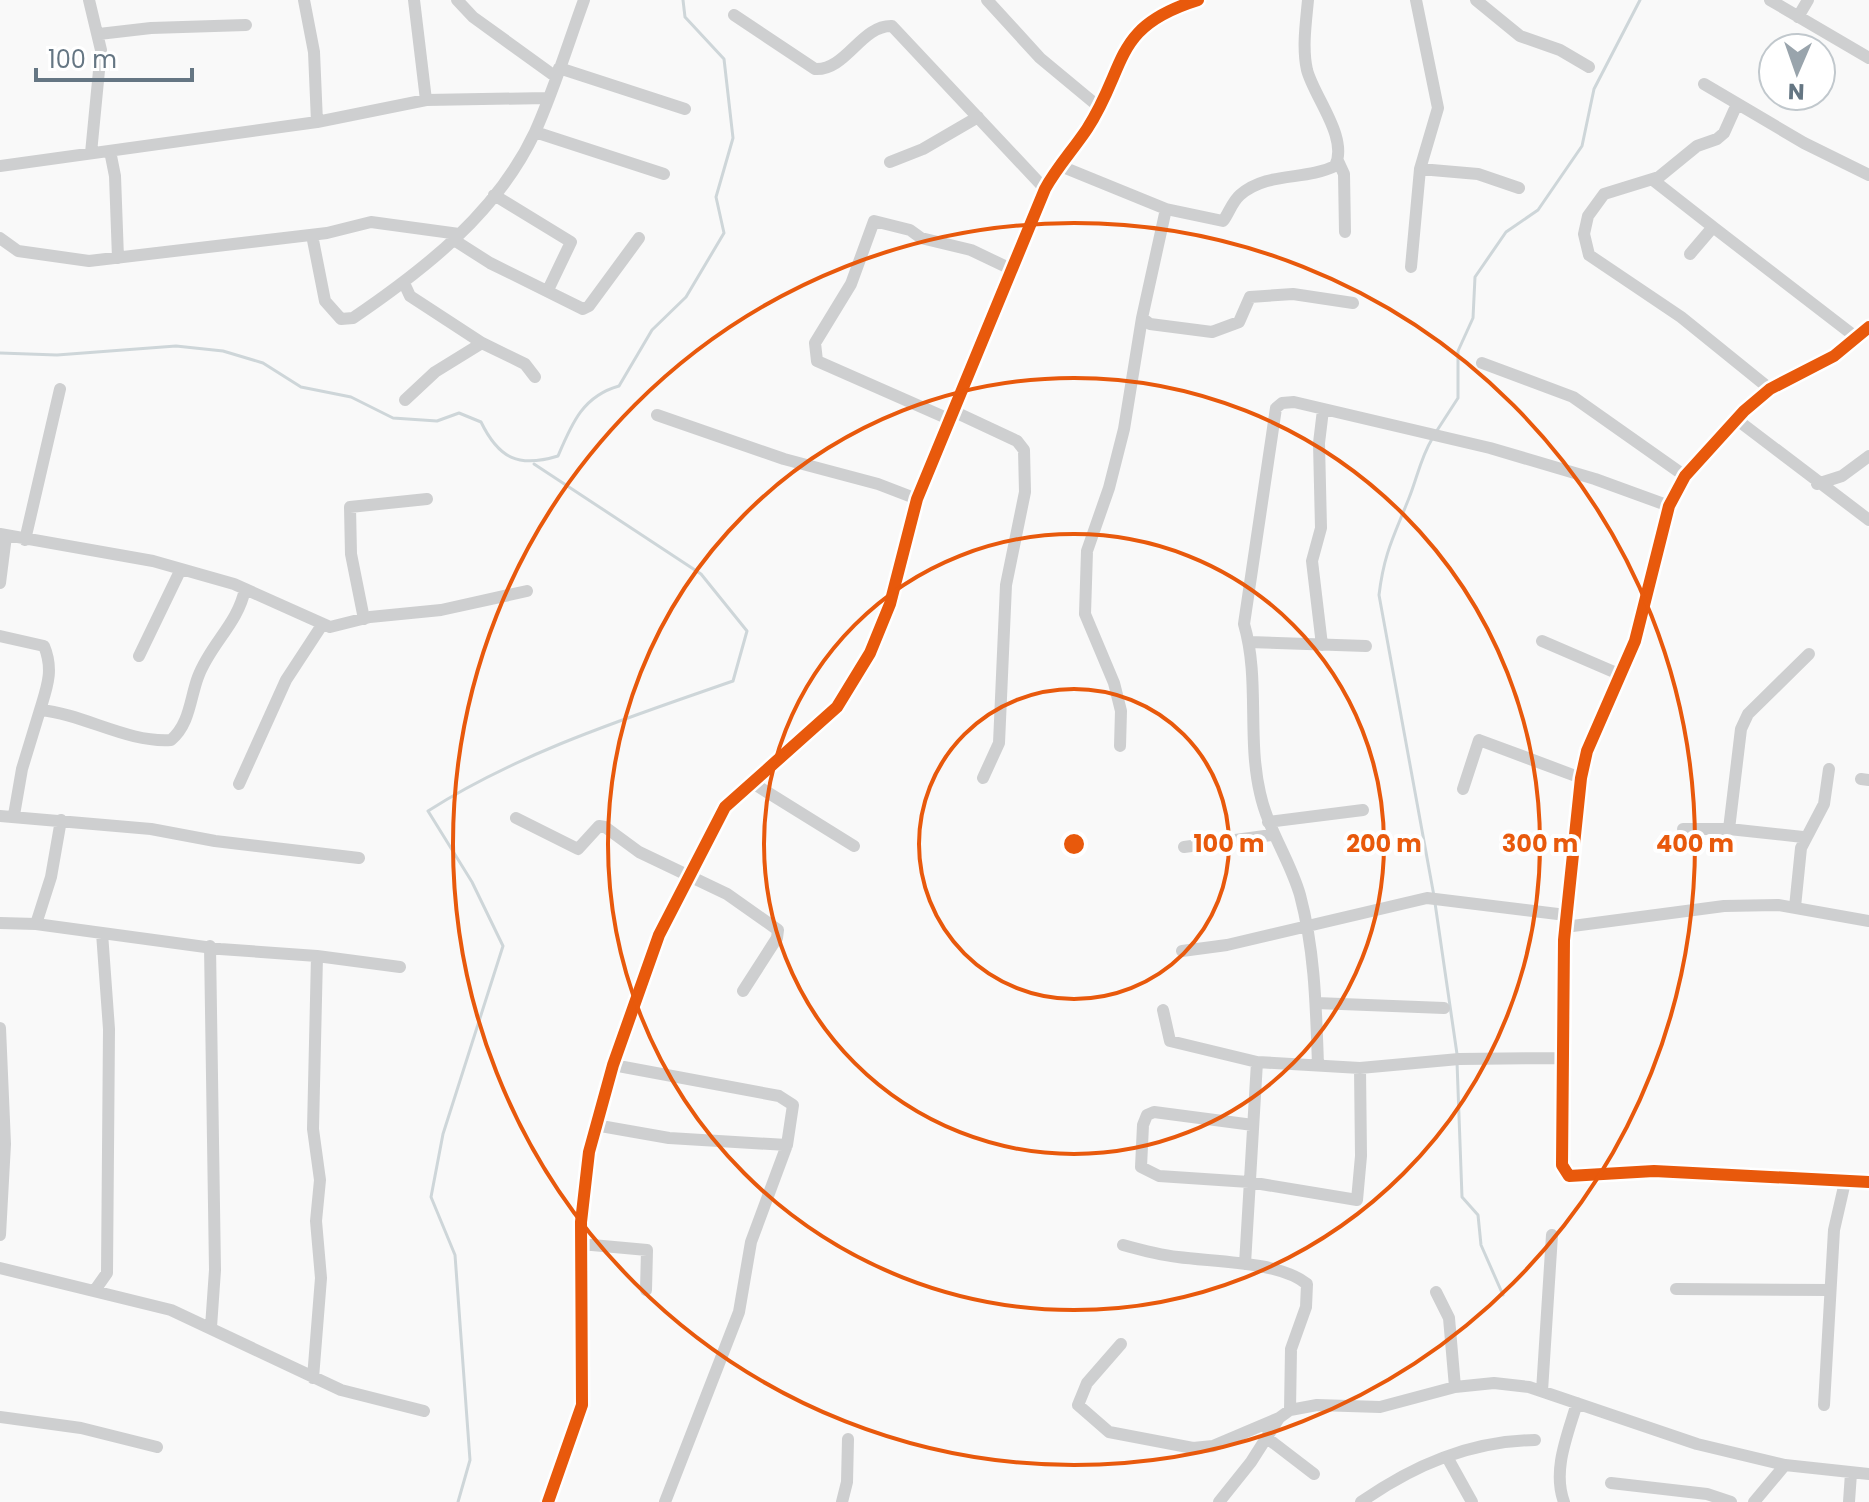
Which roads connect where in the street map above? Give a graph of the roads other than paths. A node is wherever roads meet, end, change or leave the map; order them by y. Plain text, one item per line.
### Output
1 (89, 0) edge
2 (304, 0) edge
3 (414, 0) edge
4 (457, 0) edge
5 (584, 0) edge
6 (987, 0) edge
7 (1156, 0) edge
8 (1198, 0) edge
9 (1308, 0) edge
10 (1416, 0) edge
11 (1476, 0) edge
12 (1770, 0) edge
13 (1808, 0) edge
14 (1163, 13) junction
15 (734, 15) dead end
16 (1798, 17) junction
17 (246, 25) dead end
18 (99, 34) junction
19 (1869, 58) edge
20 (1589, 67) dead end
21 (558, 72) junction
22 (1704, 84) dead end
23 (548, 98) junction
24 (426, 100) junction
25 (1737, 104) junction
26 (1099, 107) junction
27 (685, 109) dead end
28 (978, 117) junction
29 (317, 122) junction
30 (535, 132) junction
31 (110, 151) junction
32 (91, 153) junction
33 (1338, 161) junction
34 (890, 162) dead end
35 (1058, 165) junction
36 (0, 166) edge
37 (1420, 169) junction
38 (664, 174) dead end
39 (1869, 175) edge
40 (1653, 180) junction
41 (1519, 188) dead end
42 (1045, 189) junction
43 (494, 195) junction
44 (1166, 209) junction
45 (1713, 227) junction
46 (1345, 232) dead end
47 (312, 235) junction
48 (456, 237) junction
49 (0, 238) edge
50 (639, 238) dead end
51 (1690, 254) dead end
52 (118, 258) junction
53 (1411, 267) dead end
54 (1013, 270) junction
55 (404, 283) junction
56 (548, 290) junction
57 (1353, 303) dead end
58 (1142, 318) junction
59 (1869, 327) edge
60 (1857, 338) junction
61 (482, 343) junction
62 (1482, 363) dead end
63 (535, 377) dead end
64 (60, 389) dead end
65 (1770, 389) junction
66 (405, 400) dead end
67 (1323, 410) junction
68 (657, 415) dead end
69 (953, 416) junction
70 (1736, 419) junction
71 (1869, 456) edge
72 (1685, 476) junction
73 (1817, 484) junction
74 (427, 499) dead end
75 (917, 499) junction
76 (1669, 506) junction
77 (1869, 520) edge
78 (3, 535) edge
79 (25, 540) junction
80 (180, 571) junction
81 (0, 583) edge
82 (245, 589) junction
83 (527, 591) dead end
84 (364, 619) junction
85 (322, 625) junction
86 (0, 636) edge
87 (1542, 641) dead end
88 (1249, 642) junction
89 (1322, 645) junction
90 (1366, 646) dead end
91 (1809, 654) dead end
92 (139, 656) dead end
93 (1621, 675) junction
94 (40, 710) junction
95 (1120, 746) dead end
96 (1829, 769) dead end
97 (983, 778) dead end
98 (1581, 778) junction
99 (751, 782) junction
100 (239, 784) dead end
101 (1463, 789) dead end
102 (1363, 810) dead end
103 (14, 815) junction
104 (0, 816) edge
105 (516, 818) dead end
106 (61, 820) junction
107 (1268, 822) junction
108 (1683, 829) dead end
109 (1729, 829) junction
110 (1272, 835) junction
111 (1803, 837) junction
112 (854, 846) dead end
113 (1184, 847) dead end
114 (359, 858) dead end
115 (690, 877) junction
116 (1795, 907) junction
117 (1566, 921) junction
118 (1869, 921) edge
119 (0, 923) edge
120 (36, 924) junction
121 (1307, 927) junction
122 (102, 933) junction
123 (210, 946) junction
124 (1182, 951) dead end
125 (317, 956) junction
126 (400, 967) dead end
127 (743, 991) dead end
128 (1316, 1003) junction
129 (1444, 1008) dead end
130 (1163, 1010) dead end
131 (0, 1028) edge
132 (1562, 1058) junction
133 (1257, 1062) junction
134 (613, 1065) junction
135 (1318, 1065) junction
136 (1360, 1068) junction
137 (595, 1125) junction
138 (1253, 1125) junction
139 (787, 1145) junction
140 (1249, 1182) junction
141 (1845, 1182) junction
142 (1869, 1182) edge
143 (0, 1235) edge
144 (1552, 1235) dead end
145 (581, 1244) junction
146 (1123, 1245) dead end
147 (1245, 1264) junction
148 (0, 1268) edge
149 (1676, 1289) dead end
150 (95, 1290) junction
151 (646, 1290) dead end
152 (1830, 1290) junction
153 (1436, 1292) dead end
154 (211, 1327) junction
155 (1121, 1344) dead end
156 (313, 1378) junction
157 (1455, 1387) junction
158 (1542, 1391) junction
159 (1577, 1403) junction
160 (1824, 1405) dead end
161 (424, 1411) dead end
162 (1285, 1414) junction
163 (0, 1417) edge
164 (1267, 1438) junction
165 (848, 1439) dead end
166 (1535, 1440) dead end
167 (157, 1447) dead end
168 (1447, 1457) junction
169 (1785, 1465) junction
170 (1851, 1473) junction
171 (1314, 1474) dead end
172 (1869, 1474) edge
173 (1611, 1483) dead end
174 (1379, 1489) junction
175 (548, 1502) edge
176 (665, 1502) edge
177 (842, 1502) edge
178 (1219, 1502) edge
179 (1361, 1502) edge
180 (1387, 1502) edge
181 (1472, 1502) edge
182 (1564, 1502) edge
183 (1731, 1502) edge
184 (1754, 1502) edge
185 (1849, 1502) edge

1 - 18 street
2 - 29 street
3 - 24 street
4 - 21 street
5 - 21 street
6 - 26 street
7 - 14 street
8 - 14 street
9 - 33 street
10 - 37 street
11 - 20 street
12 - 16 street
13 - 16 street
14 - 26 street
15 - 28 street
16 - 19 street
17 - 18 street
18 - 32 street
21 - 23 street
21 - 27 street
22 - 25 street
23 - 24 street
23 - 30 street
24 - 29 street
25 - 39 street
25 - 40 street
26 - 35 street
28 - 34 street
28 - 42 street
29 - 31 street
30 - 38 street
30 - 43 street
31 - 32 street
31 - 52 street
32 - 36 street
33 - 44 street
33 - 46 street
35 - 42 street
35 - 44 street
37 - 41 street
37 - 53 street
40 - 45 street
40 - 65 street
42 - 54 street
43 - 48 street
43 - 56 street
44 - 58 street
45 - 51 street
45 - 60 street
47 - 48 street
47 - 52 street
47 - 55 street
48 - 55 street
48 - 56 street
49 - 52 street
50 - 56 street
54 - 69 street
54 - 69 street
55 - 61 street
57 - 58 street
58 - 95 street
59 - 60 street
60 - 65 street
61 - 63 street
61 - 66 street
62 - 72 street
64 - 79 street
65 - 70 street
67 - 76 street
67 - 88 street
67 - 89 street
68 - 75 street
69 - 75 street
69 - 97 street
70 - 72 street
70 - 73 street
71 - 73 street
72 - 76 street
73 - 77 street
74 - 84 street
75 - 99 street
76 - 93 street
78 - 79 street
78 - 81 street
79 - 80 street
80 - 82 street
80 - 92 street
82 - 85 street
82 - 94 street
83 - 84 street
84 - 85 street
85 - 100 street
86 - 94 street
87 - 93 street
88 - 89 street
88 - 107 street
89 - 90 street
91 - 109 street
93 - 98 street
94 - 103 street
96 - 111 street
98 - 101 street
98 - 117 street
99 - 112 street
99 - 115 street
102 - 107 street
103 - 104 street
103 - 106 street
105 - 115 street
106 - 114 street
106 - 120 street
107 - 110 street
108 - 109 street
109 - 111 street
110 - 113 street
110 - 121 street
111 - 116 street
115 - 127 street
115 - 134 street
116 - 117 street
116 - 118 street
117 - 121 street
117 - 132 street
119 - 120 street
120 - 122 street
121 - 124 street
121 - 128 street
122 - 123 street
122 - 150 street
123 - 125 street
123 - 154 street
125 - 126 street
125 - 156 street
128 - 129 street
128 - 135 street
130 - 133 street
131 - 143 street
132 - 136 street
132 - 141 street
133 - 135 street
133 - 138 street
134 - 137 street
134 - 139 street
135 - 136 street
136 - 140 street
137 - 139 street
137 - 145 street
138 - 140 street
138 - 140 street
139 - 176 street
140 - 147 street
141 - 142 street
141 - 152 street
144 - 158 street
145 - 151 street
145 - 175 street
146 - 147 street
147 - 162 street
148 - 150 street
149 - 152 street
150 - 154 street
152 - 160 street
153 - 157 street
154 - 156 street
155 - 162 street
156 - 161 street
157 - 158 street
157 - 162 street
158 - 159 street
159 - 169 street
159 - 182 street
162 - 164 street
163 - 167 street
164 - 171 street
164 - 178 street
165 - 177 street
166 - 168 street
168 - 174 street
168 - 181 street
169 - 170 street
169 - 184 street
170 - 172 street
170 - 185 street
173 - 183 street
174 - 179 street
174 - 180 street

